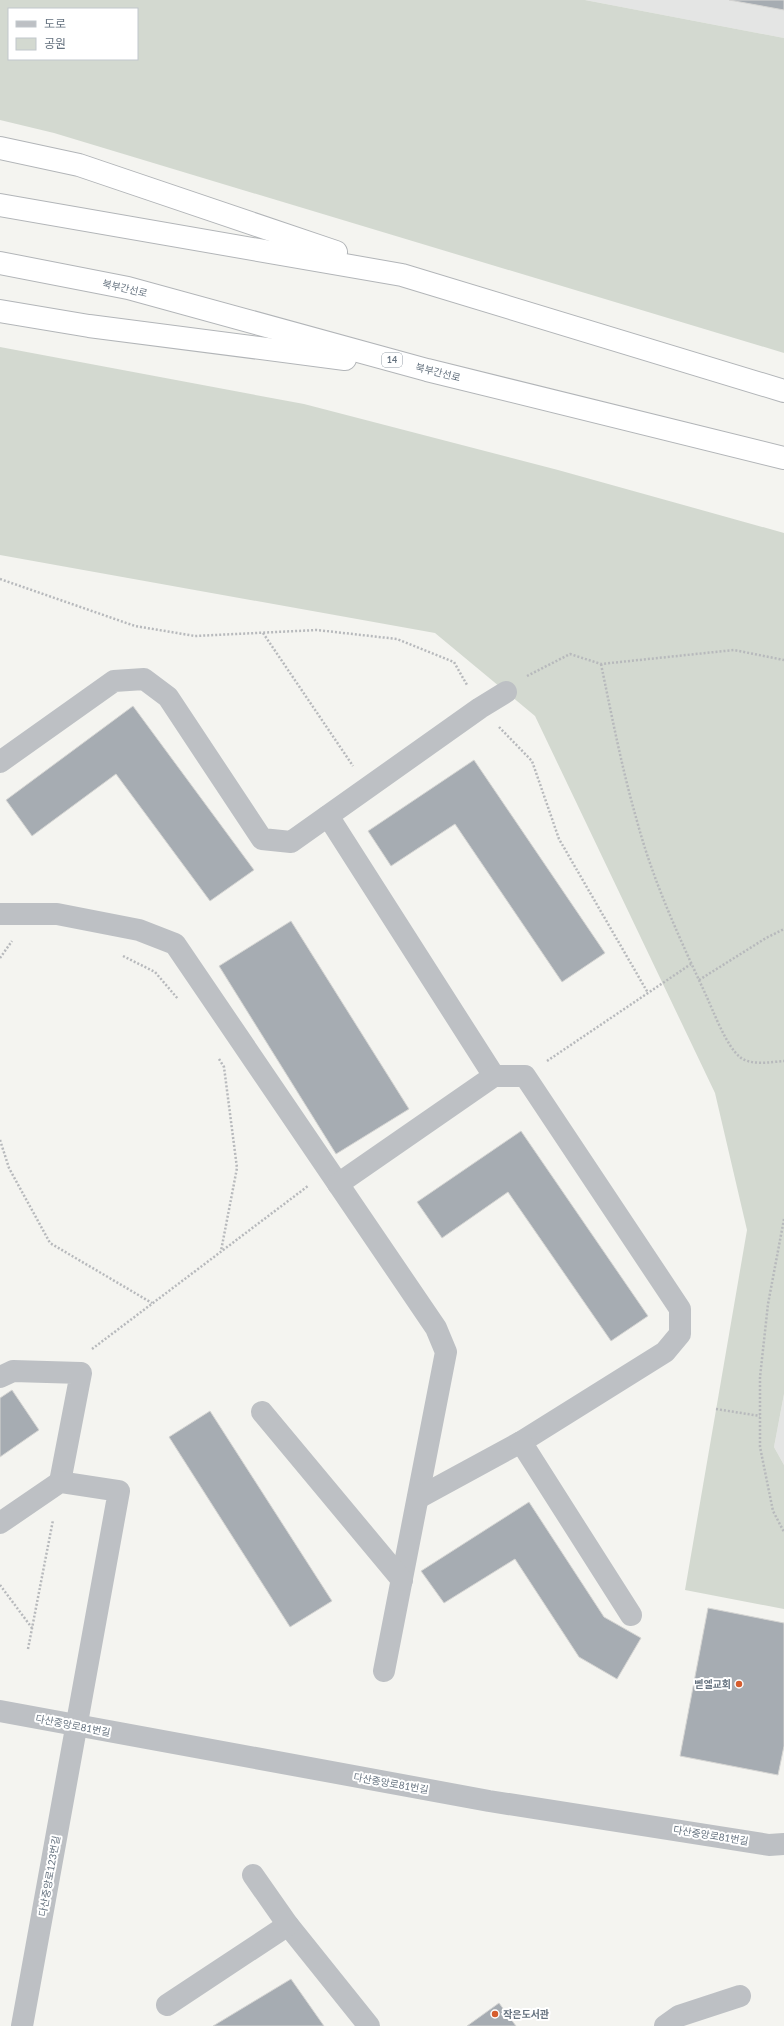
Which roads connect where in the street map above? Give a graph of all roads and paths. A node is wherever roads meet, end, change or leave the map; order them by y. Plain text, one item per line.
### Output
1 (0, 148) edge
2 (0, 205) edge
3 (0, 263) edge
4 (402, 275) junction
5 (0, 311) edge
6 (427, 370) junction
7 (784, 391) edge
8 (784, 458) edge
9 (0, 579) edge
10 (263, 633) junction
11 (784, 660) edge
12 (602, 664) junction
13 (506, 692) joint
14 (480, 708) junction
15 (0, 762) edge
16 (368, 788) junction
17 (328, 816) junction
18 (0, 914) edge
19 (784, 929) edge
20 (13, 940) dead end
21 (122, 955) dead end
22 (0, 958) edge
23 (691, 964) junction
24 (699, 980) junction
25 (648, 993) junction
26 (183, 1005) dead end
27 (216, 1055) dead end
28 (784, 1061) edge
29 (494, 1076) junction
30 (524, 1076) junction
31 (0, 1140) edge
32 (333, 1177) junction
33 (784, 1219) edge
34 (221, 1251) junction
35 (152, 1303) junction
36 (81, 1374) junction
37 (0, 1378) edge
38 (716, 1409) dead end
39 (262, 1412) dead end
40 (760, 1416) junction
41 (521, 1442) junction
42 (60, 1482) junction
43 (418, 1498) junction
44 (0, 1523) edge
45 (784, 1532) edge
46 (402, 1580) junction
47 (0, 1585) edge
48 (631, 1615) dead end
49 (32, 1628) junction
50 (28, 1649) dead end
51 (384, 1671) dead end
52 (0, 1711) edge
53 (75, 1725) junction
54 (784, 1844) edge
55 (253, 1875) dead end
56 (288, 1925) junction
57 (740, 1996) dead end
58 (167, 2005) dead end
59 (22, 2026) edge
60 (369, 2026) edge
61 (665, 2026) edge

1 - 4 highway
2 - 4 highway
3 - 6 highway, 북부간선로 / 14
4 - 7 highway
5 - 6 highway
6 - 8 highway, 북부간선로 / 14
9 - 10 path
10 - 14 path
10 - 16 path
11 - 12 path
12 - 13 path
12 - 23 path
13 - 14 street
14 - 16 street
14 - 25 path
15 - 17 street
16 - 17 street
17 - 29 street
18 - 32 street
19 - 24 path
20 - 22 path
21 - 26 path
23 - 24 path
23 - 25 path
24 - 28 path
25 - 30 path
27 - 34 path
29 - 30 street
29 - 32 street
30 - 41 street
31 - 35 path
32 - 34 path
32 - 43 street
33 - 40 path
34 - 35 path
35 - 36 path
36 - 37 street
36 - 42 street
38 - 40 path
39 - 46 street
40 - 45 path
41 - 43 street
41 - 48 street
42 - 44 street
42 - 49 path
42 - 53 street, 다산중앙로123번길
43 - 46 street
46 - 51 street
47 - 49 path
49 - 50 path
52 - 53 street, 다산중앙로81번길
53 - 54 street, 다산중앙로81번길
53 - 59 street, 다산중앙로123번길
55 - 56 street
56 - 58 street
56 - 60 street
57 - 61 street

